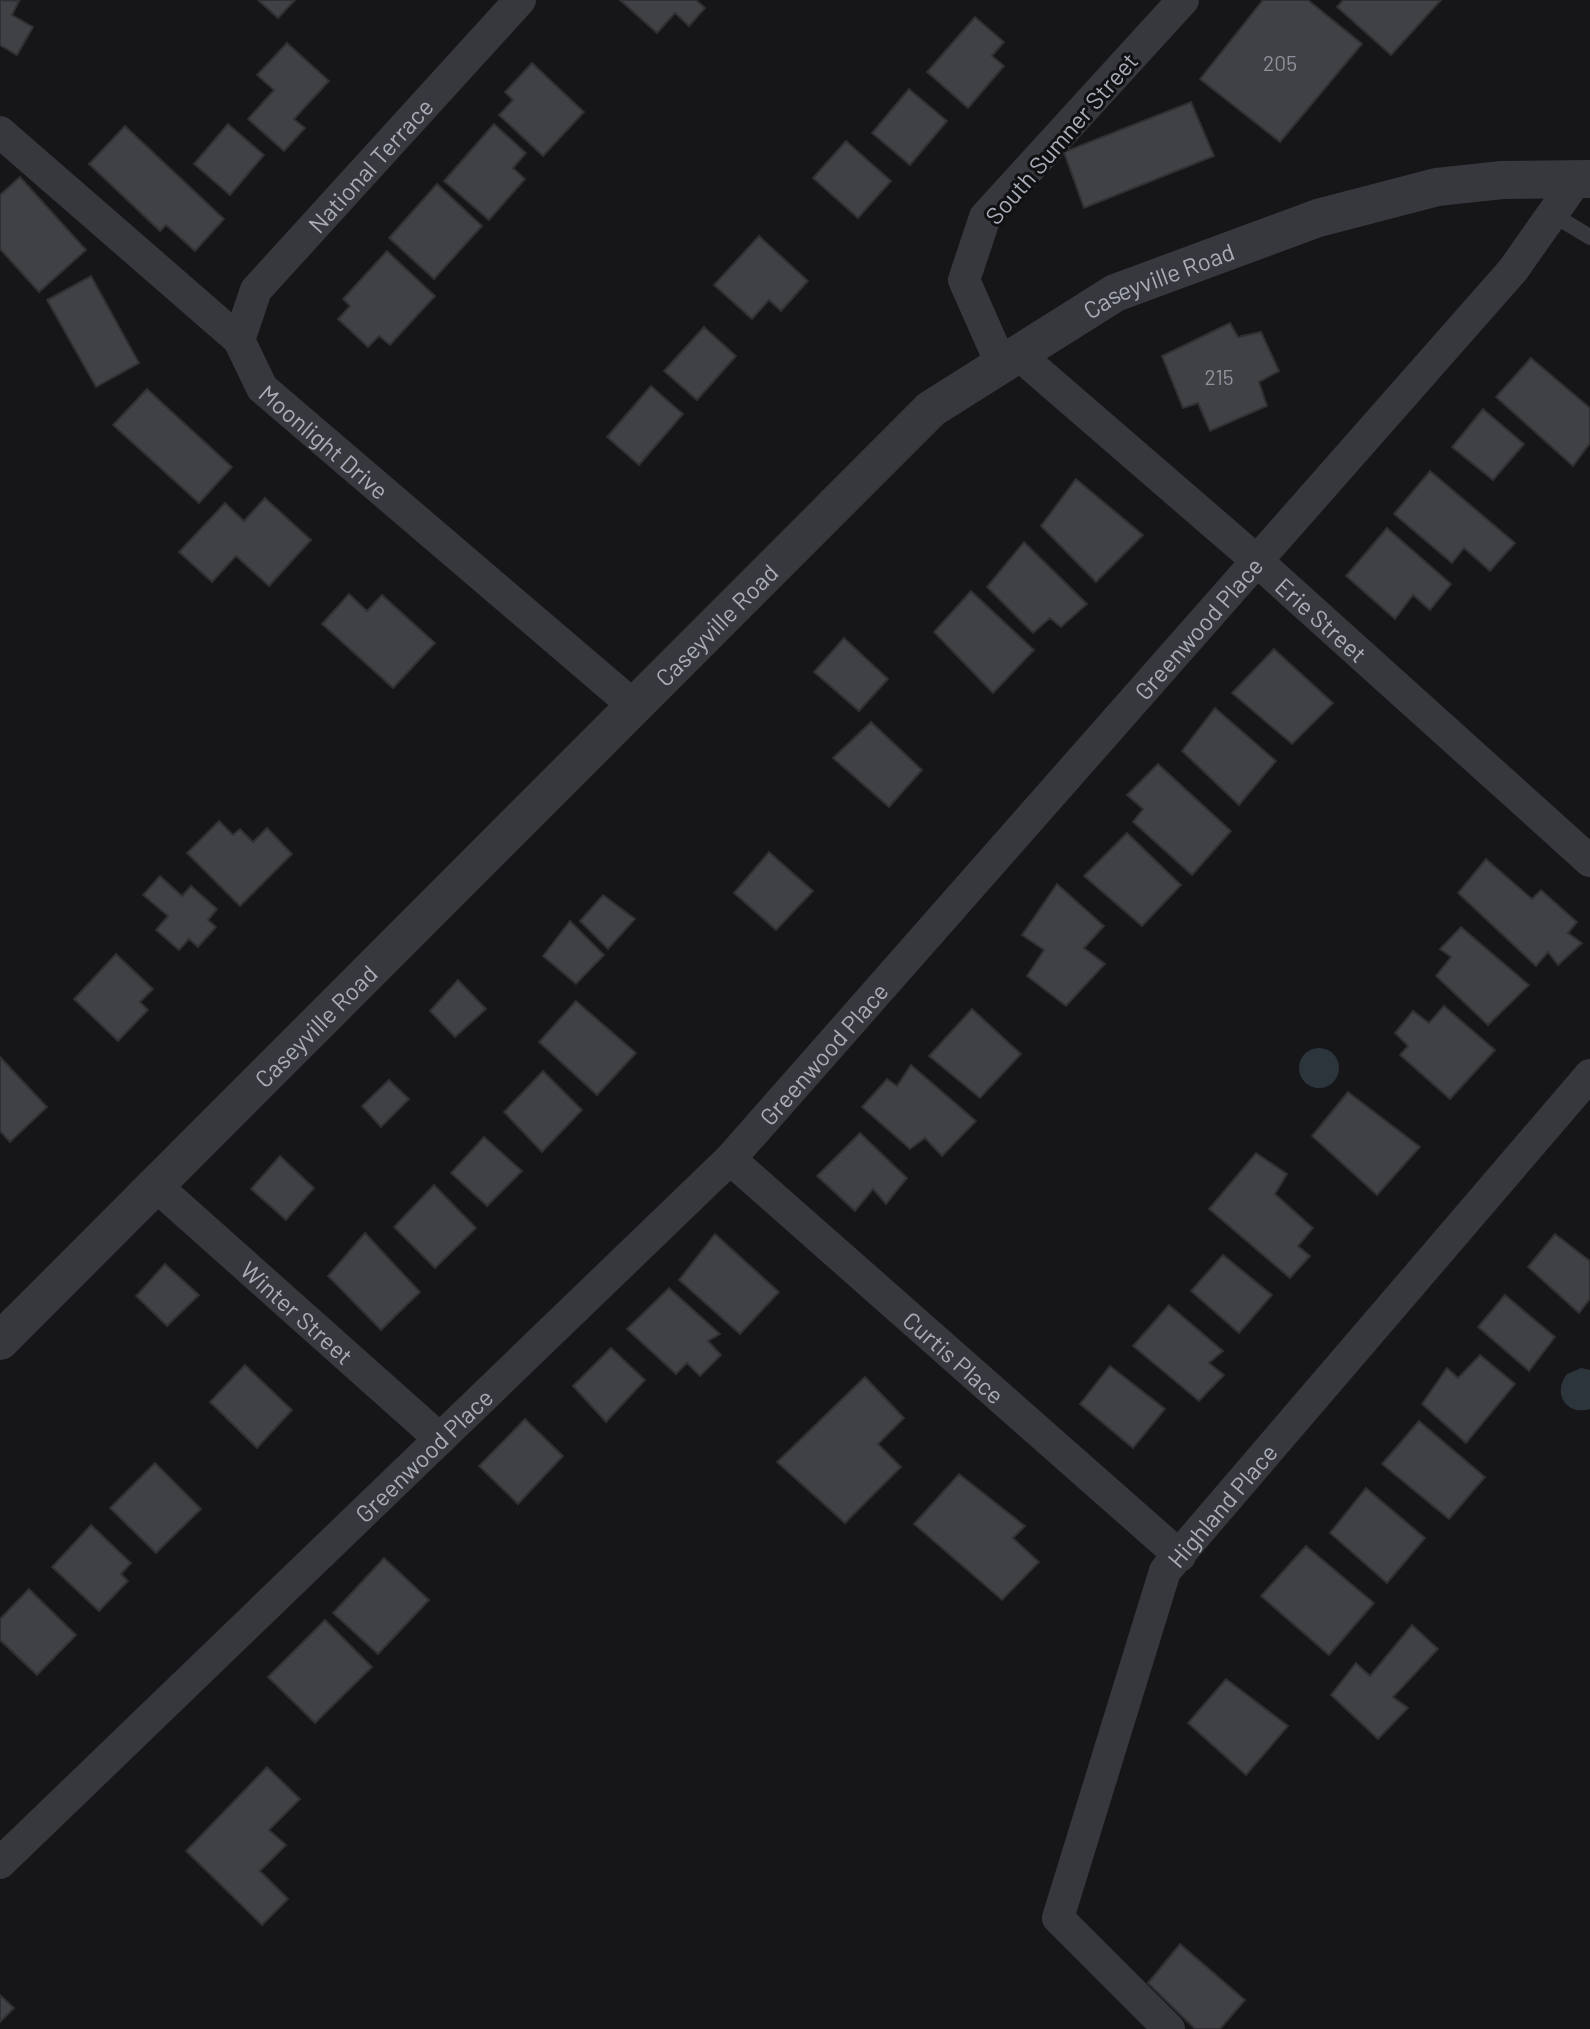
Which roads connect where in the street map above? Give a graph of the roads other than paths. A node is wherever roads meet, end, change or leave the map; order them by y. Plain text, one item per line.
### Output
1 (520, 0) edge
2 (1183, 0) edge
3 (0, 132) edge
4 (1583, 179) edge
5 (1552, 214) junction
6 (1590, 237) edge
7 (239, 340) junction
8 (1010, 360) junction
9 (1256, 560) junction
10 (634, 706) junction
11 (1590, 861) edge
12 (1590, 1075) edge
13 (730, 1158) junction
14 (155, 1185) junction
15 (0, 1341) edge
16 (440, 1439) junction
17 (1180, 1556) junction
18 (0, 1863) edge
19 (1169, 2029) edge

1 - 7 street, National Terrace
2 - 8 street, South Sumner Street
3 - 7 street, Moonlight Drive
4 - 5 street, Greenwood Place
4 - 8 street, Caseyville Road
5 - 6 lane
5 - 9 street, Greenwood Place
7 - 10 street, Moonlight Drive
8 - 9 street, Erie Street
8 - 10 street, Caseyville Road
9 - 11 street, Erie Street
9 - 13 street, Greenwood Place
10 - 14 street, Caseyville Road
12 - 17 street, Highland Place
13 - 16 street, Greenwood Place
13 - 17 street, Curtis Place
14 - 15 street, Caseyville Road
14 - 16 street, Winter Street
16 - 18 street, Greenwood Place
17 - 19 street, Highland Place

